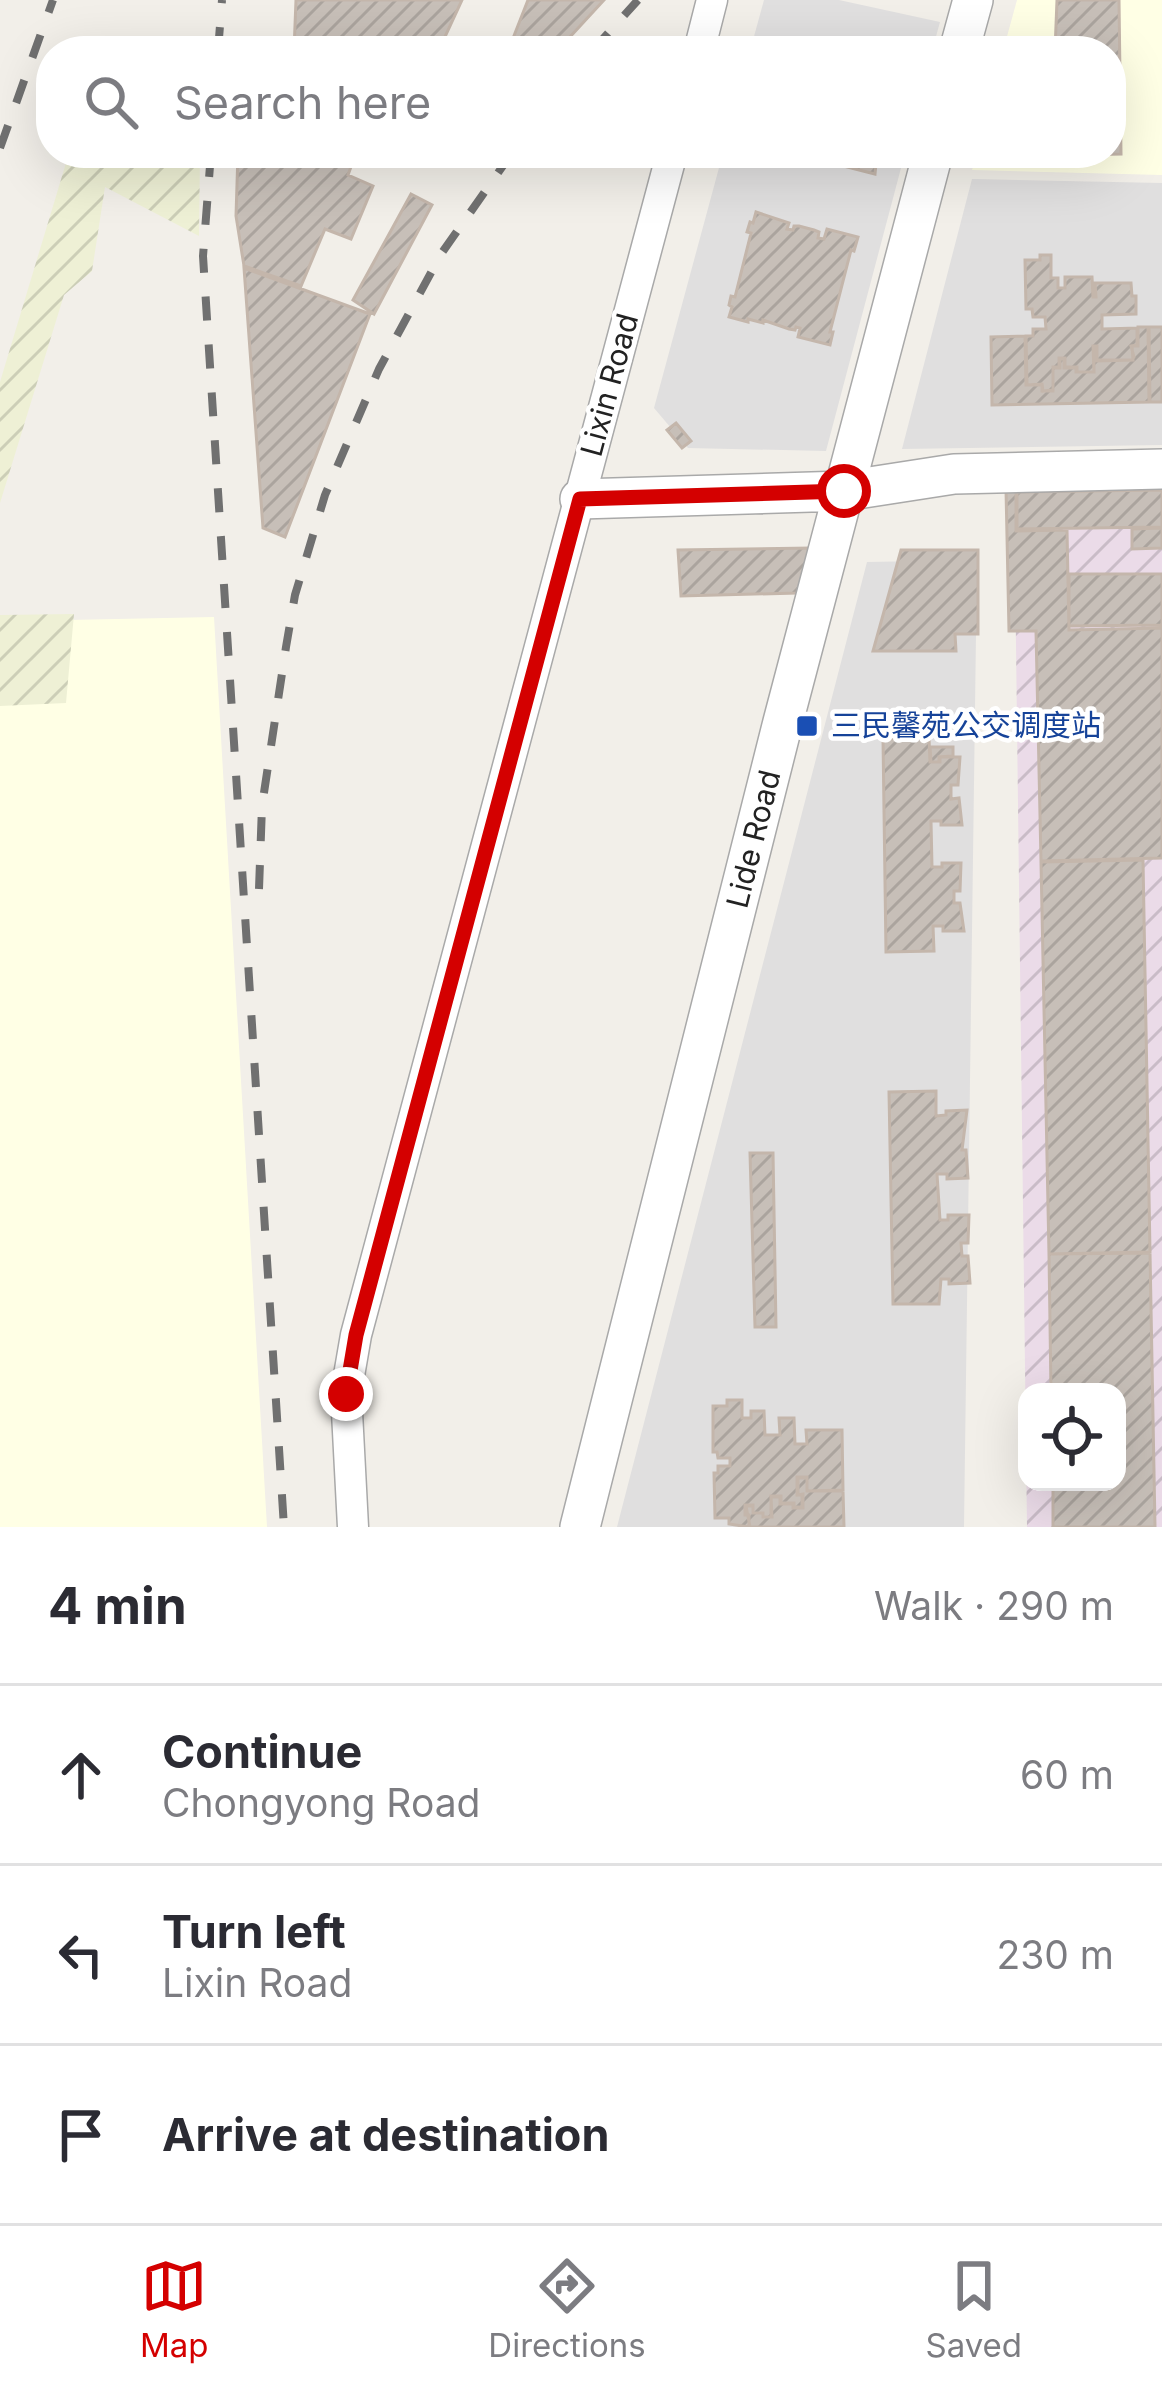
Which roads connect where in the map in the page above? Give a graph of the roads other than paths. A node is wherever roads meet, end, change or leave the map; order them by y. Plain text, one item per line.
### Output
1 (712, 0) edge
2 (973, 0) edge
3 (703, 36) edge
4 (963, 36) edge
5 (668, 168) edge
6 (929, 168) edge
7 (1162, 469) edge
8 (844, 491) junction
9 (580, 499) junction
10 (353, 1527) edge
11 (580, 1527) edge

1 - 3 street
2 - 4 street
5 - 9 street, Lixin Road
6 - 8 street, Lide Road
7 - 8 street
8 - 9 street
8 - 11 street, Lide Road
9 - 10 street, Lixin Road

